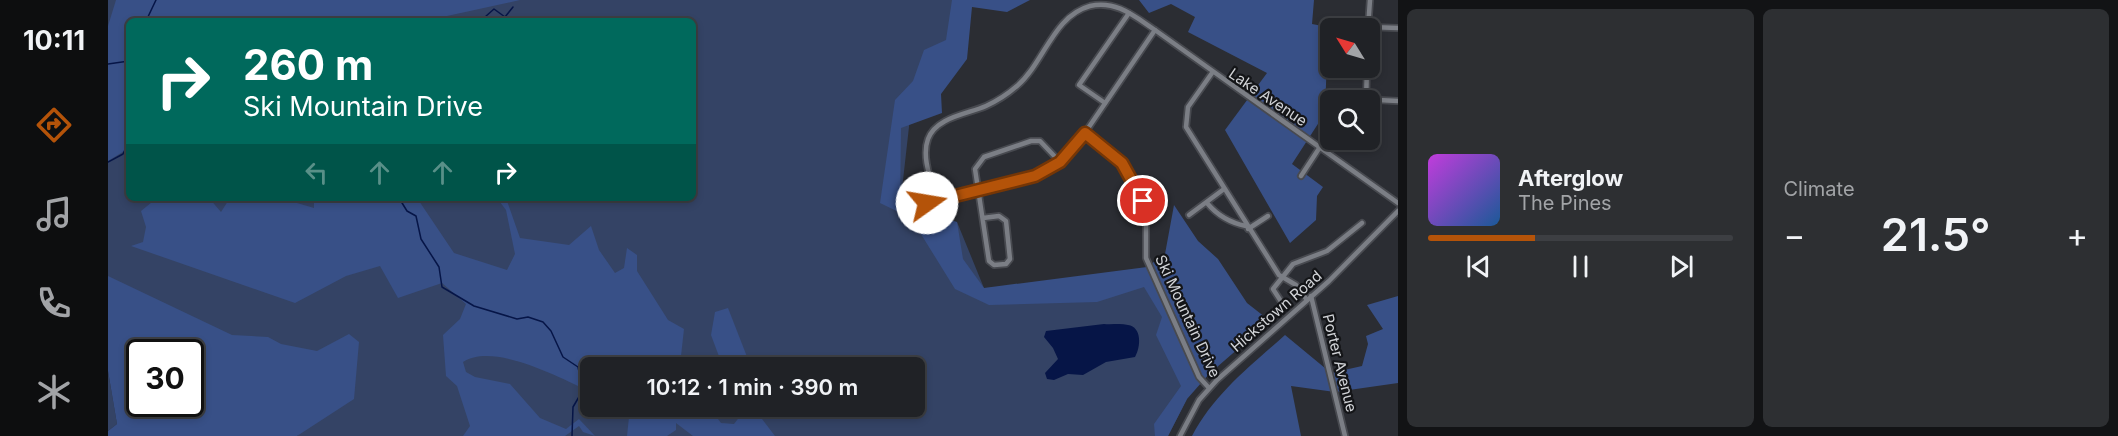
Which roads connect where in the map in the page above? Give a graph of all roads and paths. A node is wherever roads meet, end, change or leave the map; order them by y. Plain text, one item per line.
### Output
1 (1370, 0) edge
2 (1129, 13) junction
3 (1369, 18) edge
4 (1380, 28) edge
5 (1398, 28) edge
6 (1155, 30) junction
7 (1212, 73) junction
8 (1380, 100) edge
9 (1398, 101) edge
10 (1105, 103) junction
11 (1085, 133) junction
12 (1320, 147) joint
13 (1324, 150) edge
14 (1060, 162) junction
15 (1301, 176) dead end
16 (1224, 189) junction
17 (980, 191) junction
18 (937, 201) junction
19 (927, 203) dead end
20 (1208, 203) junction
21 (1398, 203) edge
22 (1398, 211) edge
23 (1190, 215) dead end
24 (1268, 216) dead end
25 (983, 218) junction
26 (1362, 223) dead end
27 (1247, 228) junction
28 (1283, 277) junction
29 (1309, 298) junction
30 (1284, 306) dead end
31 (1209, 388) junction
32 (1180, 436) edge
33 (1345, 436) edge

1 - 3 street
2 - 6 street, Lake Avenue
2 - 10 street
2 - 18 street, Lake Avenue
4 - 5 street
6 - 7 street, Lake Avenue
6 - 10 street
7 - 12 street, Lake Avenue
7 - 16 street
8 - 9 street
10 - 11 street
11 - 14 street
11 - 31 street, Ski Mountain Drive
12 - 15 street
13 - 21 street, Lake Avenue
14 - 17 street
14 - 17 street
16 - 20 street
16 - 27 street
17 - 18 street
17 - 25 street
18 - 19 street
20 - 23 street
20 - 27 street
22 - 29 street, Hickstown Road
24 - 27 street
25 - 25 street
26 - 28 street
27 - 28 street
28 - 29 street
28 - 30 street
29 - 31 street, Hickstown Road
29 - 33 street, Porter Avenue
31 - 32 street, Hickstown Road

